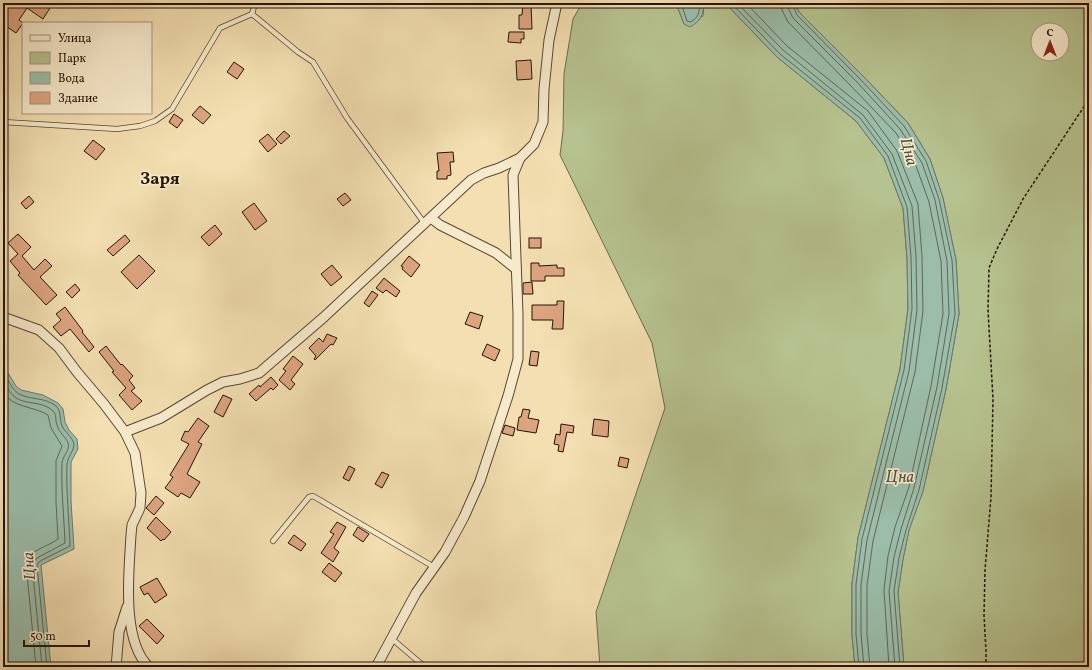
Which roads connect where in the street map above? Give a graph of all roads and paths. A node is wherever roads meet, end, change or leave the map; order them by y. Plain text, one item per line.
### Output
1 (255, 3) edge
2 (557, 3) edge
3 (252, 14) junction
4 (1089, 99) edge
5 (3, 122) edge
6 (520, 158) junction
7 (428, 221) junction
8 (516, 269) junction
9 (3, 317) edge
10 (125, 432) junction
11 (273, 541) dead end
12 (434, 567) junction
13 (129, 602) junction
14 (391, 638) junction
15 (116, 667) edge
16 (149, 667) edge
17 (376, 667) edge
18 (425, 667) edge
19 (986, 667) edge

1 - 3 lane
2 - 6 street
3 - 5 lane
3 - 7 lane
4 - 19 path
6 - 7 street
6 - 8 street
7 - 8 street
7 - 10 street
8 - 12 street
9 - 10 street
10 - 13 street
11 - 12 lane
12 - 14 street
13 - 15 street
13 - 16 street
14 - 17 street
14 - 18 lane

